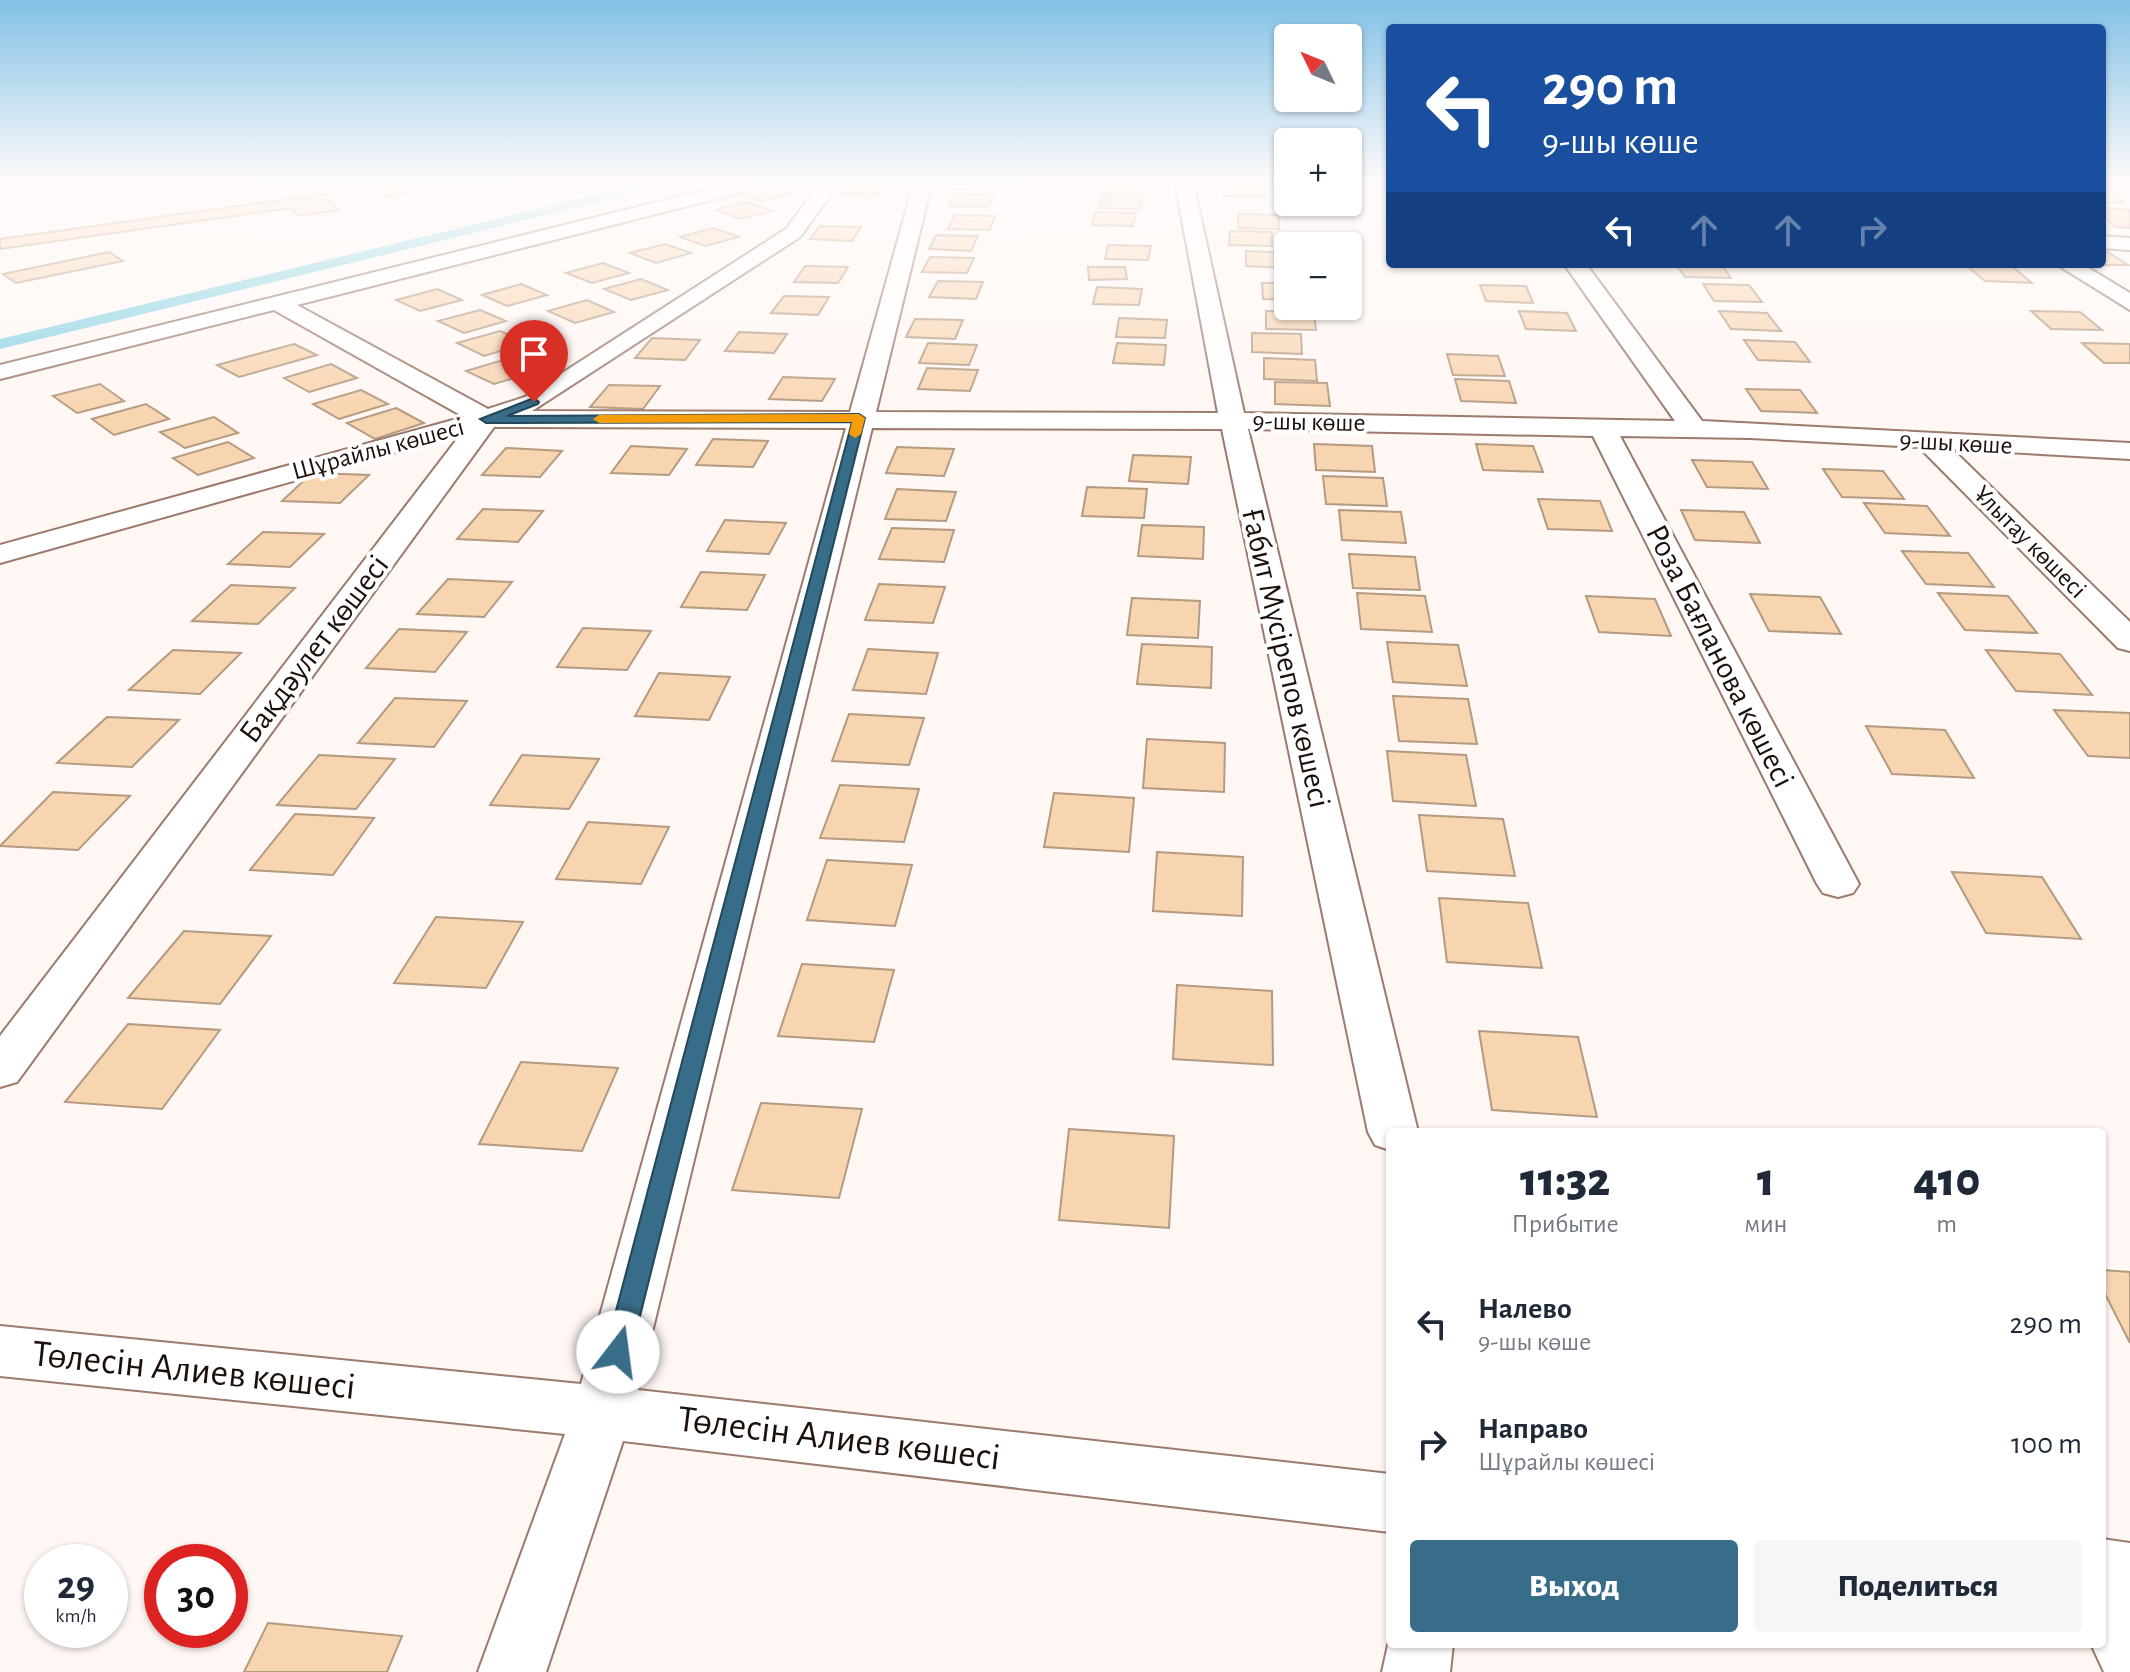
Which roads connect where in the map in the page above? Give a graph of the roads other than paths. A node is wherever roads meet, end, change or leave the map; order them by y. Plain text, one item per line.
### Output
1 (453, 260) edge
2 (752, 260) edge
3 (902, 260) edge
4 (1200, 260) edge
5 (1578, 268) edge
6 (2073, 268) edge
7 (2130, 303) edge
8 (279, 304) junction
9 (0, 372) edge
10 (859, 418) junction
11 (486, 419) junction
12 (1233, 421) junction
13 (1602, 428) junction
14 (1694, 429) junction
15 (1929, 442) junction
16 (2130, 451) edge
17 (0, 554) edge
18 (2130, 641) edge
19 (1838, 884) dead end
20 (0, 1070) edge
21 (1392, 1128) edge
22 (0, 1351) edge
23 (603, 1412) junction
24 (1386, 1503) edge
25 (2106, 1571) edge
26 (2130, 1574) edge
27 (2106, 1603) edge
28 (1419, 1648) edge
29 (2130, 1654) edge
30 (512, 1672) edge
31 (1416, 1672) edge

1 - 8 street
2 - 11 street, Шұрайлы көшесі
3 - 10 street
4 - 12 street, Ғабит Мүсірепов көшесi
5 - 14 street
6 - 7 street
8 - 9 street
8 - 11 street
10 - 11 street, 9-шы көше
10 - 12 street, 9-шы көше
10 - 23 street
11 - 17 street, Шұрайлы көшесі
11 - 20 street, Бақдәулет көшесi
12 - 13 street, 9-шы көше
12 - 21 street, Ғабит Мүсірепов көшесi
13 - 14 street, 9-шы көше
13 - 19 street, Роза Бағланова көшесi
14 - 15 street, 9-шы көше
15 - 16 street, 9-шы көше
15 - 18 street, Ұлытау көшесi
22 - 23 street, Төлесін Алиев көшесі
23 - 24 street, Төлесін Алиев көшесі
23 - 30 street
25 - 26 street
27 - 29 street
28 - 31 street

